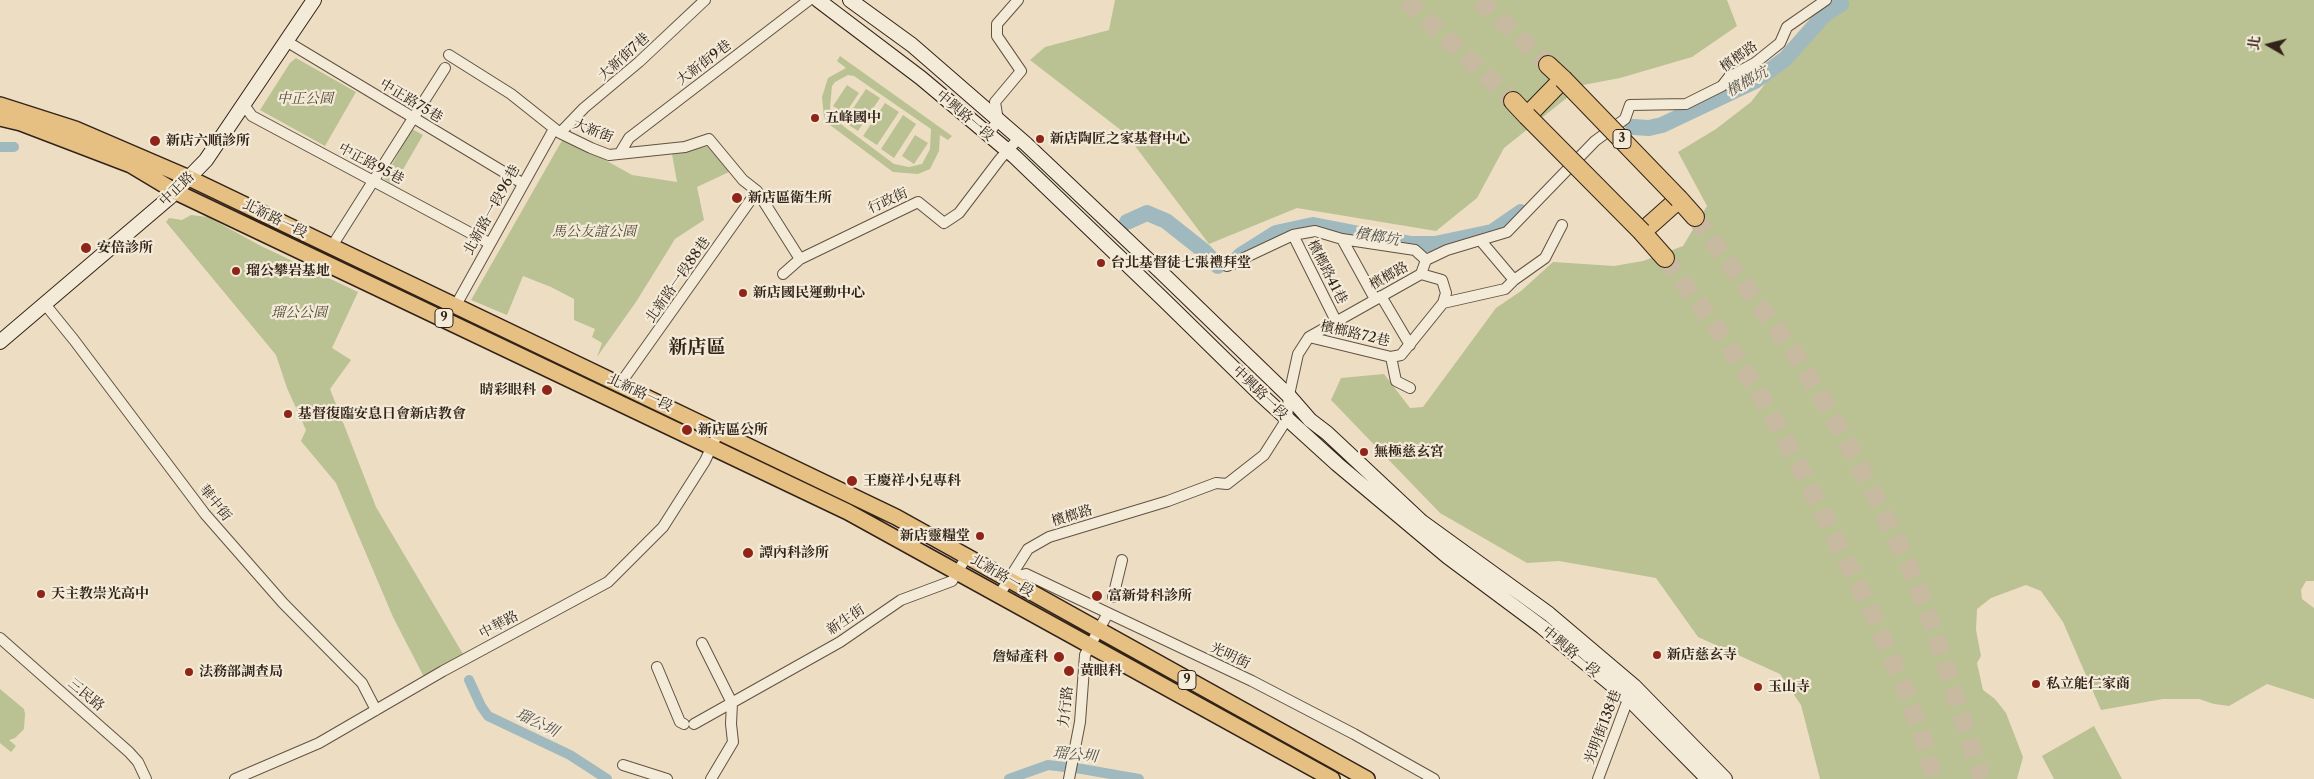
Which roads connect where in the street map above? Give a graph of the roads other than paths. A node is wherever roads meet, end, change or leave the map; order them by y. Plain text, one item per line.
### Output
1 (314, 0) edge
2 (705, 0) edge
3 (809, 0) edge
4 (818, 0) edge
5 (850, 0) edge
6 (1018, 0) edge
7 (1826, 0) edge
8 (286, 41) junction
9 (449, 55) dead end
10 (1548, 65) tunnel mouth
11 (445, 68) dead end
12 (1563, 79) junction
13 (1513, 102) tunnel mouth
14 (0, 105) edge
15 (244, 105) junction
16 (1527, 116) junction
17 (0, 118) edge
18 (414, 118) junction
19 (998, 121) junction
20 (557, 131) junction
21 (988, 134) junction
22 (1019, 138) junction
23 (1007, 151) junction
24 (620, 154) junction
25 (189, 178) junction
26 (373, 181) junction
27 (522, 183) junction
28 (757, 191) junction
29 (176, 192) junction
30 (1679, 199) junction
31 (1695, 217) tunnel mouth
32 (1562, 225) dead end
33 (1642, 232) junction
34 (1293, 235) junction
35 (1342, 239) junction
36 (1481, 242) junction
37 (489, 244) junction
38 (332, 246) junction
39 (1665, 258) tunnel mouth
40 (800, 259) junction
41 (1426, 260) junction
42 (1227, 266) dead end
43 (783, 274) dead end
44 (1421, 274) junction
45 (1514, 280) junction
46 (1378, 298) junction
47 (44, 303) junction
48 (1443, 303) junction
49 (456, 305) junction
50 (1336, 321) junction
51 (1309, 337) junction
52 (0, 342) edge
53 (1410, 345) junction
54 (1391, 357) junction
55 (620, 384) junction
56 (1410, 388) dead end
57 (1290, 397) junction
58 (1287, 419) junction
59 (719, 431) junction
60 (712, 446) junction
61 (967, 556) junction
62 (1122, 560) dead end
63 (958, 573) junction
64 (1008, 578) junction
65 (999, 595) junction
66 (1113, 597) dead end
67 (1108, 613) junction
68 (1098, 631) junction
69 (0, 638) edge
70 (702, 643) dead end
71 (1090, 645) junction
72 (657, 667) dead end
73 (1631, 692) junction
74 (732, 703) junction
75 (376, 710) junction
76 (623, 765) dead end
77 (1069, 776) edge
78 (146, 779) edge
79 (235, 779) edge
80 (667, 779) edge
81 (711, 779) edge
82 (1332, 779) edge
83 (1367, 779) edge
84 (1434, 779) edge
85 (1598, 779) edge
86 (1708, 779) edge
87 (1725, 779) edge

1 - 8 street, 中正路
2 - 20 street, 大新街7巷
3 - 24 street, 大新街9巷
4 - 21 street, 中興路一段
5 - 19 street, 中興路一段
6 - 19 street
7 - 36 street, 檳榔路
8 - 15 street, 中正路
8 - 18 street, 中正路75巷
9 - 20 street, 大新街
10 - 12 highway, 3
11 - 18 street
12 - 16 highway
12 - 30 highway, 3, bridge
13 - 16 highway
14 - 25 main road, 北新路一段 / 9
15 - 25 street, 中正路
15 - 26 street, 中正路95巷
16 - 33 highway, bridge
17 - 29 main road, 北新路一段 / 9
18 - 26 street
18 - 27 street, 中正路75巷
19 - 21 street
19 - 22 street, 中興路一段
20 - 24 street, 大新街
20 - 27 street, 北新路一段96巷
21 - 23 street, 中興路一段
22 - 23 street
22 - 57 street, 中興路一段
23 - 40 street, 行政街
23 - 58 street, 中興路一段
24 - 28 street, 大新街
25 - 29 street, 中正路
25 - 38 main road, 北新路一段 / 9
26 - 37 street, 中正路95巷
26 - 38 street
27 - 37 street, 北新路一段96巷
28 - 40 street
28 - 55 street, 北新路一段88巷
29 - 47 street, 中正路
29 - 60 main road, 北新路一段 / 9
30 - 31 highway, 3
30 - 33 highway
32 - 45 street
33 - 39 highway
34 - 35 street
34 - 42 street
34 - 50 street, 檳榔路41巷
35 - 41 street
35 - 46 street
36 - 41 street, 檳榔路
36 - 45 street
37 - 49 street, 北新路一段96巷
38 - 49 main road, 北新路一段 / 9
40 - 43 street, 行政街
41 - 44 street, 檳榔路
44 - 46 street, 檳榔路
44 - 48 street
45 - 48 street
46 - 50 street, 檳榔路
46 - 53 street
47 - 52 street, 中正路
47 - 75 street, 華中街
48 - 53 street, 檳榔路72巷
49 - 55 main road, 北新路一段 / 9
50 - 51 street, 檳榔路
51 - 54 street, 檳榔路72巷
51 - 57 street, 檳榔路
53 - 54 street, 檳榔路72巷
54 - 56 street
55 - 59 main road, 北新路一段 / 9
57 - 58 street, 檳榔路
57 - 73 street, 中興路一段
58 - 64 street, 檳榔路
58 - 73 street, 中興路一段
59 - 60 street, 中華路
59 - 61 main road, 北新路一段 / 9
60 - 63 main road, 北新路一段 / 9
60 - 75 street, 中華路
61 - 63 street, 新生街
61 - 64 main road, 北新路一段 / 9
62 - 66 street
63 - 65 main road, 北新路一段 / 9
63 - 74 street, 新生街
64 - 65 street, 檳榔路
64 - 67 street, 光明街
64 - 68 main road, 北新路一段 / 9
65 - 71 main road, 北新路一段 / 9
67 - 68 street, 力行路
67 - 84 street, 光明街
68 - 71 street, 力行路
68 - 83 main road, 北新路一段 / 9
69 - 78 street, 三民路
70 - 74 street
71 - 77 street, 力行路
71 - 82 main road, 北新路一段 / 9
72 - 74 street, 新生街
73 - 85 street, 光明街138巷
73 - 86 street, 中興路一段
73 - 87 street, 中興路一段
74 - 81 street
75 - 79 street, 中華路
76 - 80 street

